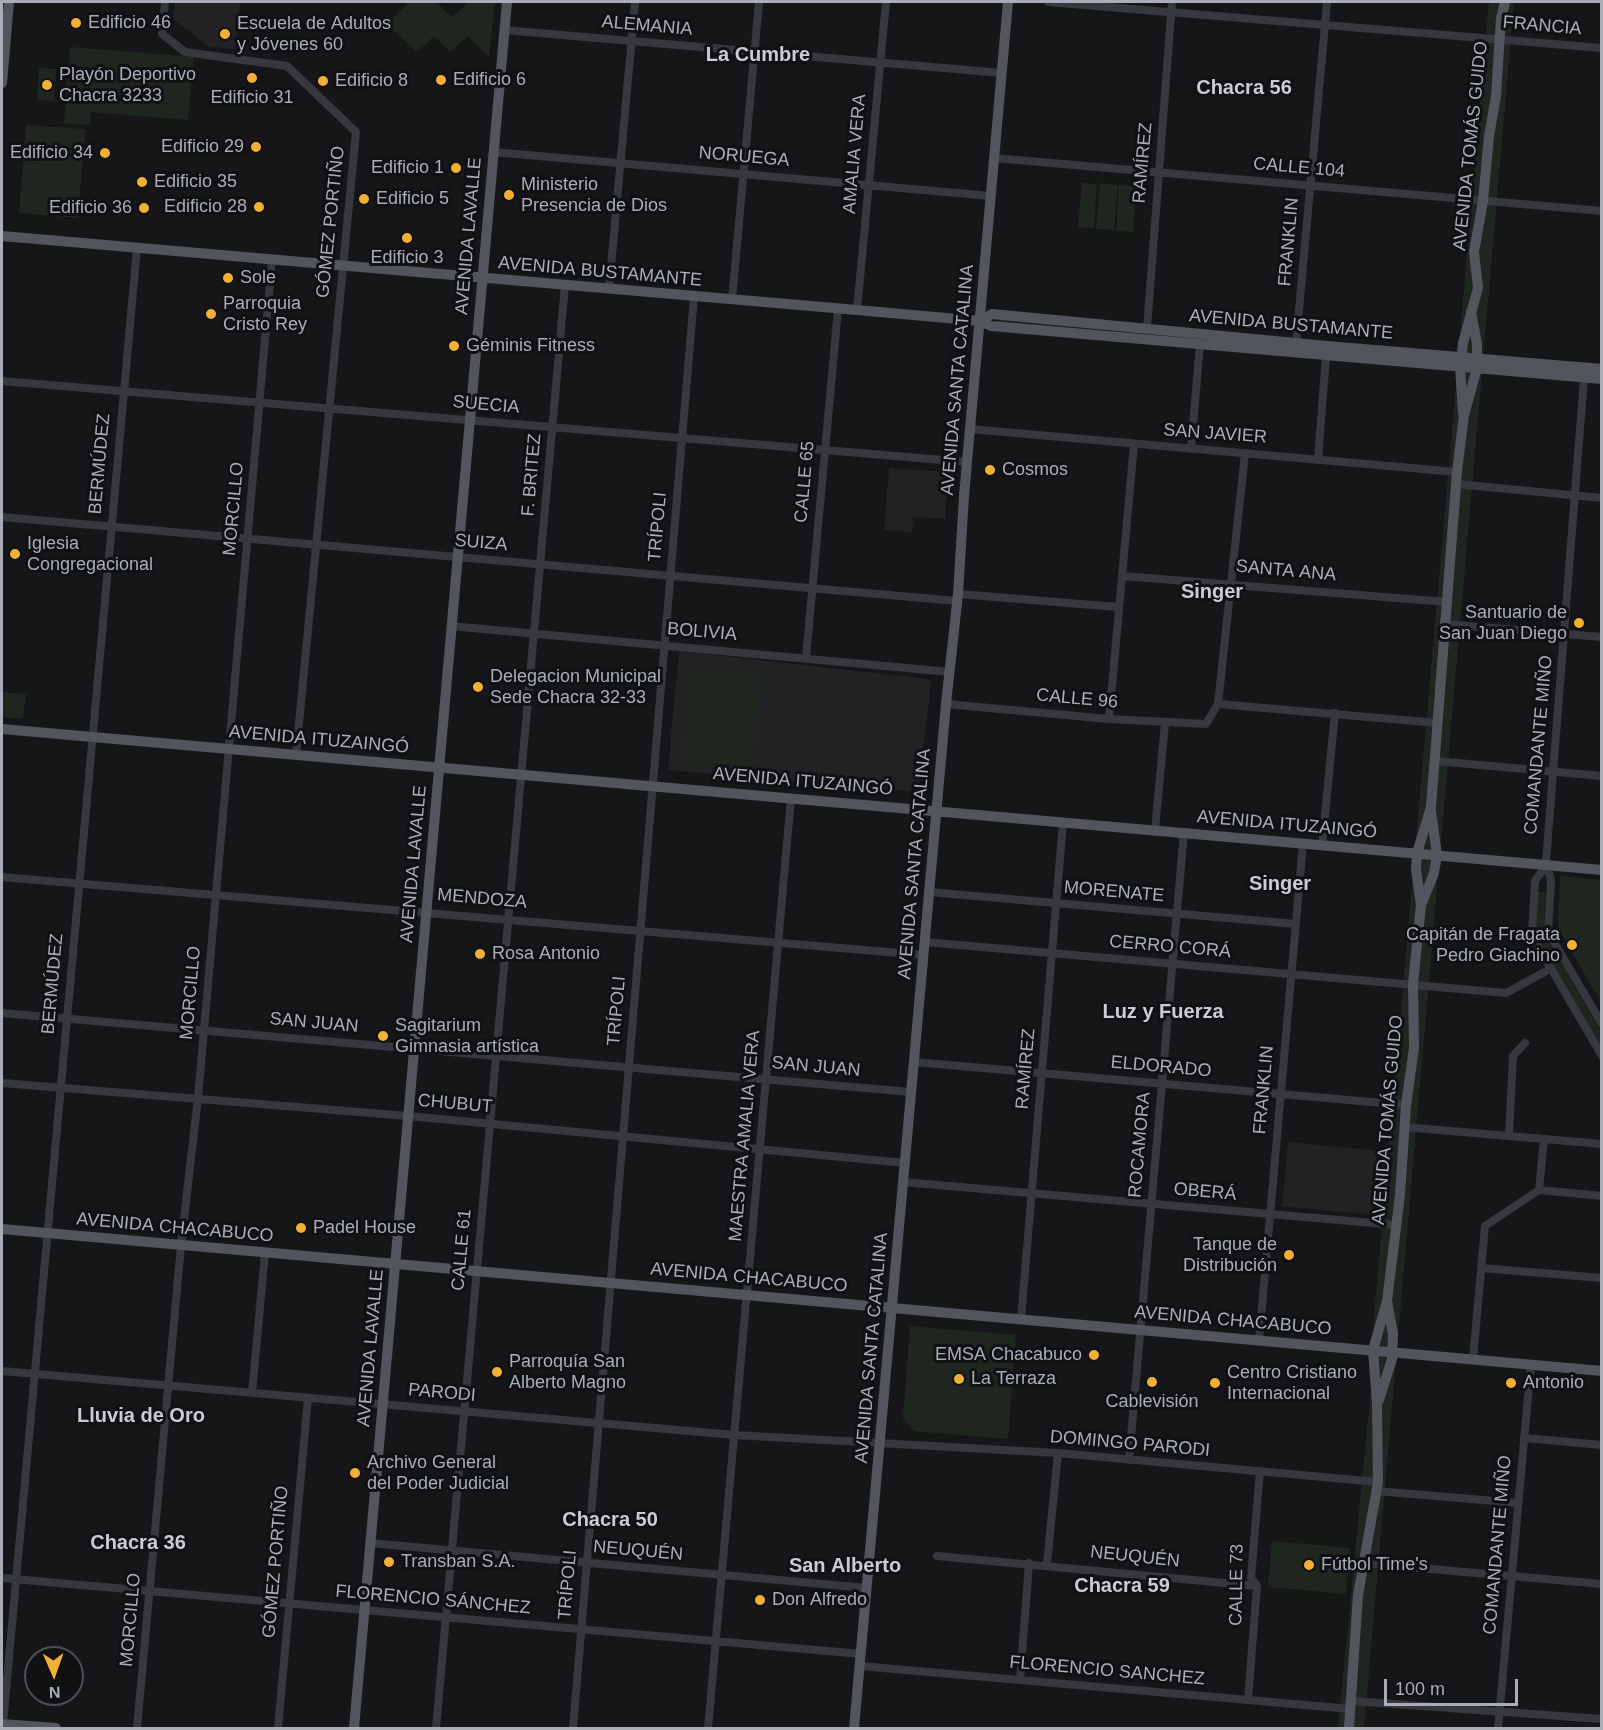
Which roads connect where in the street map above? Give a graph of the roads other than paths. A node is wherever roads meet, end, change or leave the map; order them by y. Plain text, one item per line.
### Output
1 (9, 2) edge
2 (165, 2) edge
3 (507, 2) edge
4 (635, 2) edge
5 (759, 2) edge
6 (886, 2) edge
7 (1008, 2) edge
8 (1048, 2) edge
9 (1172, 2) edge
10 (1327, 2) edge
11 (1495, 2) edge
12 (1505, 2) edge
13 (1171, 13) junction
14 (1500, 18) junction
15 (1325, 25) junction
16 (504, 30) junction
17 (1500, 39) junction
18 (632, 41) junction
19 (1602, 48) edge
20 (754, 52) junction
21 (880, 63) junction
22 (1002, 73) junction
23 (2, 83) edge
24 (494, 152) junction
25 (994, 158) junction
26 (620, 163) junction
27 (1159, 173) junction
28 (744, 174) junction
29 (868, 185) junction
30 (1311, 186) junction
31 (991, 196) junction
32 (1483, 201) junction
33 (1602, 211) edge
34 (2, 236) edge
35 (136, 248) junction
36 (272, 260) junction
37 (343, 266) junction
38 (482, 278) junction
39 (565, 285) junction
40 (609, 289) junction
41 (694, 297) junction
42 (732, 300) junction
43 (838, 309) junction
44 (857, 310) junction
45 (1471, 312) junction
46 (980, 321) junction
47 (1037, 323) junction
48 (1147, 328) junction
49 (1296, 343) junction
50 (1200, 344) junction
51 (1326, 357) junction
52 (1460, 362) junction
53 (1478, 363) junction
54 (1602, 369) edge
55 (1584, 378) junction
56 (1602, 379) edge
57 (2, 381) edge
58 (123, 391) junction
59 (260, 403) junction
60 (329, 409) junction
61 (1464, 415) junction
62 (470, 420) junction
63 (552, 427) junction
64 (970, 429) junction
65 (682, 438) junction
66 (1134, 444) junction
67 (1191, 449) junction
68 (825, 450) junction
69 (1245, 453) junction
70 (1318, 459) junction
71 (967, 462) junction
72 (1457, 472) junction
73 (1456, 484) junction
74 (1575, 495) junction
75 (1602, 498) edge
76 (2, 517) edge
77 (111, 527) junction
78 (248, 539) junction
79 (315, 546) junction
80 (458, 557) junction
81 (540, 564) junction
82 (670, 576) junction
83 (1122, 576) junction
84 (1231, 583) junction
85 (812, 588) junction
86 (958, 597) junction
87 (1447, 602) junction
88 (1118, 607) junction
89 (1444, 624) junction
90 (451, 626) junction
91 (534, 633) junction
92 (1564, 633) junction
93 (1602, 637) edge
94 (665, 645) junction
95 (806, 658) junction
96 (950, 672) junction
97 (946, 704) junction
98 (1218, 704) junction
99 (1335, 713) junction
100 (1109, 719) junction
101 (1165, 723) junction
102 (1437, 723) junction
103 (2, 729) edge
104 (92, 737) junction
105 (229, 749) junction
106 (296, 754) junction
107 (1436, 761) junction
108 (439, 767) junction
109 (1554, 772) junction
110 (521, 774) junction
111 (1602, 776) edge
112 (653, 786) junction
113 (791, 798) junction
114 (1431, 807) junction
115 (936, 811) junction
116 (1063, 822) junction
117 (1155, 830) junction
118 (1184, 832) junction
119 (1303, 843) junction
120 (1322, 844) junction
121 (1417, 853) junction
122 (1437, 855) junction
123 (1546, 865) junction
124 (1602, 870) edge
125 (2, 877) edge
126 (79, 883) junction
127 (929, 892) junction
128 (216, 894) junction
129 (1056, 903) junction
130 (1421, 905) junction
131 (426, 911) junction
132 (1177, 913) junction
133 (509, 918) junction
134 (1296, 924) junction
135 (640, 930) junction
136 (779, 942) junction
137 (924, 942) junction
138 (1052, 953) junction
139 (923, 955) junction
140 (1172, 963) junction
141 (1550, 969) junction
142 (1291, 974) junction
143 (1413, 984) junction
144 (2, 1012) edge
145 (67, 1019) junction
146 (1602, 1024) edge
147 (204, 1030) junction
148 (1525, 1043) dead end
149 (414, 1048) junction
150 (496, 1055) junction
151 (1602, 1056) edge
152 (914, 1062) junction
153 (629, 1067) junction
154 (1042, 1073) junction
155 (766, 1079) junction
156 (2, 1083) edge
157 (1162, 1084) junction
158 (60, 1087) junction
159 (911, 1092) junction
160 (1280, 1094) junction
161 (198, 1098) junction
162 (1406, 1105) junction
163 (408, 1116) junction
164 (490, 1124) junction
165 (1404, 1127) junction
166 (623, 1136) junction
167 (1509, 1136) junction
168 (1544, 1139) junction
169 (1602, 1144) edge
170 (760, 1149) junction
171 (905, 1163) junction
172 (903, 1182) junction
173 (1539, 1190) junction
174 (1031, 1194) junction
175 (1602, 1196) edge
176 (1151, 1203) junction
177 (1270, 1214) junction
178 (1396, 1225) junction
179 (2, 1229) edge
180 (47, 1233) junction
181 (181, 1245) junction
182 (265, 1252) junction
183 (395, 1263) junction
184 (1481, 1268) junction
185 (477, 1271) junction
186 (1602, 1278) edge
187 (610, 1282) junction
188 (747, 1294) junction
189 (1387, 1301) junction
190 (892, 1307) junction
191 (1021, 1319) junction
192 (1140, 1329) junction
193 (1259, 1340) junction
194 (1373, 1350) junction
195 (1393, 1352) junction
196 (1473, 1359) junction
197 (1531, 1364) junction
198 (2, 1371) edge
199 (1602, 1371) edge
200 (34, 1374) junction
201 (168, 1386) junction
202 (252, 1393) junction
203 (308, 1398) junction
204 (1377, 1403) junction
205 (382, 1405) junction
206 (465, 1412) junction
207 (598, 1423) junction
208 (735, 1435) junction
209 (1524, 1438) junction
210 (880, 1442) junction
211 (1602, 1444) edge
212 (1058, 1454) junction
213 (1129, 1460) junction
214 (1260, 1471) junction
215 (1377, 1487) junction
216 (1518, 1503) junction
217 (370, 1544) junction
218 (452, 1551) junction
219 (937, 1556) dead end
220 (587, 1563) junction
221 (1029, 1563) junction
222 (1362, 1563) junction
223 (1047, 1564) junction
224 (722, 1575) junction
225 (1512, 1576) junction
226 (2, 1578) edge
227 (16, 1579) junction
228 (1602, 1584) edge
229 (1257, 1586) junction
230 (867, 1587) junction
231 (150, 1591) junction
232 (289, 1603) junction
233 (364, 1610) junction
234 (446, 1617) junction
235 (581, 1629) junction
236 (716, 1641) junction
237 (861, 1654) junction
238 (860, 1666) junction
239 (1020, 1680) junction
240 (1248, 1699) junction
241 (1351, 1705) junction
242 (1500, 1712) junction
243 (1602, 1719) edge
244 (2, 1724) edge
245 (56, 1728) edge
246 (137, 1728) edge
247 (278, 1728) edge
248 (354, 1728) edge
249 (436, 1728) edge
250 (573, 1728) edge
251 (708, 1728) edge
252 (854, 1728) edge
253 (1349, 1728) edge
254 (1498, 1728) edge

1 - 23 main road
2 - 37 street, GÓMEZ PORTIÑO
3 - 16 main road, AVENIDA LAVALLE
4 - 18 street
5 - 20 street
6 - 21 street, AMALIA VERA
7 - 22 main road, AVENIDA SANTA CATALINA
8 - 13 street, FRANCIA
9 - 13 street, RAMÍREZ
10 - 15 street, FRANKLIN
11 - 14 main road, AVENIDA TOMÁS GUIDO
12 - 14 main road, AVENIDA TOMÁS GUIDO
13 - 15 street, FRANCIA
13 - 27 street, RAMÍREZ
14 - 17 main road, AVENIDA TOMÁS GUIDO
15 - 17 street, FRANCIA
15 - 30 street, FRANKLIN
16 - 18 street, ALEMANIA
16 - 24 main road, AVENIDA LAVALLE
17 - 19 street, FRANCIA
17 - 32 main road, AVENIDA TOMÁS GUIDO
18 - 20 street, ALEMANIA
18 - 26 street
20 - 21 street, ALEMANIA
20 - 28 street
21 - 22 street, ALEMANIA
21 - 29 street, AMALIA VERA
22 - 25 main road, AVENIDA SANTA CATALINA
24 - 26 street, NORUEGA
24 - 38 main road, AVENIDA LAVALLE
25 - 27 street, CALLE 104
25 - 31 main road, AVENIDA SANTA CATALINA
26 - 28 street, NORUEGA
26 - 40 street
27 - 30 street, CALLE 104
27 - 48 street, RAMÍREZ
28 - 29 street, NORUEGA
28 - 42 street
29 - 31 street, NORUEGA
29 - 44 street, AMALIA VERA
30 - 32 street, CALLE 104
30 - 49 street, FRANKLIN
31 - 46 main road, AVENIDA SANTA CATALINA
32 - 33 street, CALLE 104
32 - 45 main road, AVENIDA TOMÁS GUIDO
34 - 35 main road, AVENIDA BUSTAMANTE
35 - 36 main road, AVENIDA BUSTAMANTE
35 - 58 street, BERMÚDEZ
36 - 37 main road, AVENIDA BUSTAMANTE
36 - 59 street, MORCILLO
37 - 38 main road, AVENIDA BUSTAMANTE
37 - 60 street, GÓMEZ PORTIÑO
38 - 39 main road, AVENIDA BUSTAMANTE
38 - 62 main road, AVENIDA LAVALLE
39 - 40 main road, AVENIDA BUSTAMANTE
39 - 63 street, F. BRITEZ
40 - 41 main road, AVENIDA BUSTAMANTE
41 - 42 main road, AVENIDA BUSTAMANTE
41 - 65 street, TRÍPOLI
42 - 43 main road, AVENIDA BUSTAMANTE
43 - 44 main road, AVENIDA BUSTAMANTE
43 - 68 street, CALLE 65
44 - 46 main road, AVENIDA BUSTAMANTE
45 - 52 main road, AVENIDA TOMÁS GUIDO
45 - 53 main road, AVENIDA TOMÁS GUIDO
46 - 47 main road, AVENIDA BUSTAMANTE
46 - 64 main road, AVENIDA SANTA CATALINA
47 - 48 main road, AVENIDA BUSTAMANTE
47 - 50 main road, AVENIDA BUSTAMANTE
48 - 49 main road, AVENIDA BUSTAMANTE
49 - 52 main road, AVENIDA BUSTAMANTE
50 - 51 main road, AVENIDA BUSTAMANTE
50 - 67 street
51 - 52 main road, AVENIDA BUSTAMANTE
51 - 70 street
52 - 53 main road, AVENIDA BUSTAMANTE
52 - 61 main road, AVENIDA TOMÁS GUIDO
53 - 54 main road, AVENIDA BUSTAMANTE
53 - 55 main road, AVENIDA BUSTAMANTE
53 - 61 main road, AVENIDA TOMÁS GUIDO
55 - 56 main road, AVENIDA BUSTAMANTE
55 - 74 street, COMANDANTE MIÑO
57 - 58 street, SUECIA
58 - 59 street, SUECIA
58 - 77 street, BERMÚDEZ
59 - 60 street, SUECIA
59 - 78 street, MORCILLO
60 - 62 street, SUECIA
60 - 79 street, GÓMEZ PORTIÑO
61 - 72 main road, AVENIDA TOMÁS GUIDO
62 - 63 street, SUECIA
62 - 80 main road, AVENIDA LAVALLE
63 - 65 street, SUECIA
63 - 81 street, F. BRITEZ
64 - 66 street, SAN JAVIER
64 - 71 main road, AVENIDA SANTA CATALINA
65 - 68 street, SUECIA
65 - 82 street, TRÍPOLI
66 - 67 street, SAN JAVIER
66 - 83 street
67 - 69 street, SAN JAVIER
68 - 71 street, SUECIA
68 - 85 street, CALLE 65
69 - 70 street, SAN JAVIER
69 - 84 street
70 - 72 street, SAN JAVIER
71 - 86 main road, AVENIDA SANTA CATALINA
72 - 73 main road, AVENIDA TOMÁS GUIDO
73 - 74 street
73 - 87 main road, AVENIDA TOMÁS GUIDO
74 - 75 street
74 - 92 street, COMANDANTE MIÑO
76 - 77 street, SUIZA
77 - 78 street, SUIZA
77 - 104 street, BERMÚDEZ
78 - 79 street, SUIZA
78 - 105 street, MORCILLO
79 - 80 street, SUIZA
79 - 106 street, GÓMEZ PORTIÑO
80 - 81 street, SUIZA
80 - 90 main road, AVENIDA LAVALLE
81 - 82 street, SUIZA
81 - 91 street, F. BRITEZ
82 - 85 street, SUIZA
82 - 94 street, TRÍPOLI
83 - 84 street, SANTA ANA
83 - 88 street
84 - 87 street, SANTA ANA
84 - 98 street
85 - 86 street, SUIZA
85 - 95 street, CALLE 65
86 - 88 street, SUIZA
86 - 96 main road, AVENIDA SANTA CATALINA
87 - 89 main road, AVENIDA TOMÁS GUIDO
88 - 100 street
89 - 92 street
89 - 102 main road, AVENIDA TOMÁS GUIDO
90 - 91 street, BOLIVIA
90 - 108 main road, AVENIDA LAVALLE
91 - 94 street, BOLIVIA
91 - 110 street, F. BRITEZ
92 - 93 street
92 - 109 street, COMANDANTE MIÑO
94 - 95 street, BOLIVIA
94 - 112 street, TRÍPOLI
95 - 96 street, BOLIVIA
96 - 97 main road, AVENIDA SANTA CATALINA
97 - 100 street, CALLE 96
97 - 115 main road, AVENIDA SANTA CATALINA
98 - 99 street
98 - 101 street, CALLE 96
99 - 102 street
99 - 120 street
100 - 101 street, CALLE 96
101 - 117 street
102 - 107 main road, AVENIDA TOMÁS GUIDO
103 - 104 main road, AVENIDA ITUZAINGÓ
104 - 105 main road, AVENIDA ITUZAINGÓ
104 - 126 street, BERMÚDEZ
105 - 106 main road, AVENIDA ITUZAINGÓ
105 - 128 street, MORCILLO
106 - 108 main road, AVENIDA ITUZAINGÓ
107 - 109 street
107 - 114 main road, AVENIDA TOMÁS GUIDO
108 - 110 main road, AVENIDA ITUZAINGÓ
108 - 131 main road, AVENIDA LAVALLE
109 - 111 street
109 - 123 street, COMANDANTE MIÑO
110 - 112 main road, AVENIDA ITUZAINGÓ
110 - 133 street, CALLE 61
112 - 113 main road, AVENIDA ITUZAINGÓ
112 - 135 street, TRÍPOLI
113 - 115 main road, AVENIDA ITUZAINGÓ
113 - 136 street, MAESTRA AMALIA VERA
114 - 121 main road, AVENIDA TOMÁS GUIDO
114 - 122 main road, AVENIDA TOMÁS GUIDO
115 - 116 main road, AVENIDA ITUZAINGÓ
115 - 127 main road, AVENIDA SANTA CATALINA
116 - 117 main road, AVENIDA ITUZAINGÓ
116 - 129 street, RAMÍREZ
117 - 118 main road, AVENIDA ITUZAINGÓ
118 - 119 main road, AVENIDA ITUZAINGÓ
118 - 132 street, ROCAMORA
119 - 120 main road, AVENIDA ITUZAINGÓ
119 - 134 street, FRANKLIN
120 - 121 main road, AVENIDA ITUZAINGÓ
121 - 122 main road, AVENIDA ITUZAINGÓ
121 - 130 main road, AVENIDA TOMÁS GUIDO
122 - 123 main road, AVENIDA ITUZAINGÓ
122 - 130 main road, AVENIDA TOMÁS GUIDO
123 - 124 main road, AVENIDA ITUZAINGÓ
123 - 141 street
123 - 146 street
125 - 126 street, MENDOZA
126 - 128 street, MENDOZA
126 - 145 street, BERMÚDEZ
127 - 129 street, MORENATE
127 - 137 main road, AVENIDA SANTA CATALINA
128 - 131 street, MENDOZA
128 - 147 street, MORCILLO
129 - 132 street, MORENATE
129 - 138 street, RAMÍREZ
130 - 143 main road, AVENIDA TOMÁS GUIDO
131 - 133 street, MENDOZA
131 - 149 main road, AVENIDA LAVALLE
132 - 134 street, MORENATE
132 - 140 street, ROCAMORA
133 - 135 street, MENDOZA
133 - 150 street, CALLE 61
134 - 142 street, FRANKLIN
135 - 136 street, MENDOZA
135 - 153 street, TRÍPOLI
136 - 139 street, MENDOZA
136 - 155 street, MAESTRA AMALIA VERA
137 - 138 street, CERRO CORÁ
137 - 139 main road, AVENIDA SANTA CATALINA
138 - 140 street, CERRO CORÁ
138 - 154 street, RAMÍREZ
139 - 152 main road, AVENIDA SANTA CATALINA
140 - 142 street, CERRO CORÁ
140 - 157 street, ROCAMORA
141 - 143 street, CERRO CORÁ
141 - 151 street
142 - 143 street, CERRO CORÁ
142 - 160 street, FRANKLIN
143 - 162 main road, AVENIDA TOMÁS GUIDO
144 - 145 street, SAN JUAN
145 - 147 street, SAN JUAN
145 - 158 street, BERMÚDEZ
147 - 149 street, SAN JUAN
147 - 161 street, MORCILLO
148 - 167 street
149 - 150 street, SAN JUAN
149 - 163 main road, AVENIDA LAVALLE
150 - 153 street, SAN JUAN
150 - 164 street, CALLE 61
152 - 154 street, ELDORADO
152 - 159 main road, AVENIDA SANTA CATALINA
153 - 155 street, SAN JUAN
153 - 166 street, TRÍPOLI
154 - 157 street, ELDORADO
154 - 174 street, RAMÍREZ
155 - 159 street, SAN JUAN
155 - 170 street, MAESTRA AMALIA VERA
156 - 158 street, CHUBUT
157 - 160 street, ELDORADO
157 - 176 street, ROCAMORA
158 - 161 street, CHUBUT
158 - 180 street, BERMÚDEZ
159 - 171 main road, AVENIDA SANTA CATALINA
160 - 162 street, ELDORADO
160 - 177 street, FRANKLIN
161 - 163 street, CHUBUT
161 - 181 street, MORCILLO
162 - 165 main road, AVENIDA TOMÁS GUIDO
163 - 164 street, CHUBUT
163 - 183 main road, AVENIDA LAVALLE
164 - 166 street, CHUBUT
164 - 185 street, CALLE 61
165 - 167 street
165 - 178 main road, AVENIDA TOMÁS GUIDO
166 - 170 street, CHUBUT
166 - 187 street, TRÍPOLI
167 - 168 street
168 - 169 street
168 - 173 street
170 - 171 street, CHUBUT
170 - 188 street, MAESTRA AMALIA VERA
171 - 172 main road, AVENIDA SANTA CATALINA
172 - 174 street, OBERÁ
172 - 190 main road, AVENIDA SANTA CATALINA
173 - 175 street
173 - 184 street
174 - 176 street, OBERÁ
174 - 191 street, RAMÍREZ
176 - 177 street, OBERÁ
176 - 192 street, ROCAMORA
177 - 178 street, OBERÁ
177 - 193 street, FRANKLIN
178 - 189 main road, AVENIDA TOMÁS GUIDO
179 - 180 main road, AVENIDA CHACABUCO
180 - 181 main road, AVENIDA CHACABUCO
180 - 200 street, BERMÚDEZ
181 - 182 main road, AVENIDA CHACABUCO
181 - 201 street, MORCILLO
182 - 183 main road, AVENIDA CHACABUCO
182 - 202 street
183 - 185 main road, AVENIDA CHACABUCO
183 - 205 main road, AVENIDA LAVALLE
184 - 186 street
184 - 196 street
185 - 187 main road, AVENIDA CHACABUCO
185 - 206 street, CALLE 61
187 - 188 main road, AVENIDA CHACABUCO
187 - 207 street, TRÍPOLI
188 - 190 main road, AVENIDA CHACABUCO
188 - 208 street, MAESTRA AMALIA VERA
189 - 194 main road, AVENIDA TOMÁS GUIDO
189 - 195 main road, AVENIDA TOMÁS GUIDO
190 - 191 main road, AVENIDA CHACABUCO
190 - 210 main road, AVENIDA SANTA CATALINA
191 - 192 main road, AVENIDA CHACABUCO
192 - 193 main road, AVENIDA CHACABUCO
192 - 213 street, ROCAMORA
193 - 194 main road, AVENIDA CHACABUCO
194 - 195 main road, AVENIDA CHACABUCO
194 - 204 main road, AVENIDA TOMÁS GUIDO
195 - 196 main road, AVENIDA CHACABUCO
195 - 204 main road, AVENIDA TOMÁS GUIDO
196 - 197 main road, AVENIDA CHACABUCO
197 - 199 main road, AVENIDA CHACABUCO
197 - 209 street, COMANDANTE MIÑO
198 - 200 street, PARODI
200 - 201 street, PARODI
200 - 227 street, BERMÚDEZ
201 - 202 street, PARODI
201 - 231 street, MORCILLO
202 - 203 street, PARODI
203 - 205 street, PARODI
203 - 232 street, GÓMEZ PORTIÑO
204 - 215 main road, AVENIDA TOMÁS GUIDO
205 - 206 street, PARODI
205 - 217 main road, AVENIDA LAVALLE
206 - 207 street, PARODI
206 - 218 street, CALLE 61
207 - 208 street, PARODI
207 - 220 street, TRÍPOLI
208 - 210 street, PARODI
208 - 224 street, MAESTRA AMALIA VERA
209 - 211 street
209 - 216 street, COMANDANTE MIÑO
210 - 212 street, DOMINGO PARODI
210 - 230 main road, AVENIDA SANTA CATALINA
212 - 213 street, DOMINGO PARODI
212 - 223 street
213 - 214 street, DOMINGO PARODI
214 - 215 street, DOMINGO PARODI
214 - 229 street, CALLE 73
215 - 216 street
215 - 222 main road, AVENIDA TOMÁS GUIDO
216 - 225 street, COMANDANTE MIÑO
217 - 218 street, NEUQUÉN
217 - 233 main road, AVENIDA LAVALLE
218 - 220 street, NEUQUÉN
218 - 234 street, CALLE 61
219 - 221 street, NEUQUÉN
220 - 224 street, NEUQUÉN
220 - 235 street, TRÍPOLI
221 - 223 street, NEUQUÉN
221 - 239 street
222 - 225 street
222 - 241 main road, AVENIDA TOMÁS GUIDO
223 - 229 street, NEUQUÉN
224 - 230 street, NEUQUÉN
224 - 236 street, MAESTRA AMALIA VERA
225 - 228 street
225 - 242 street, COMANDANTE MIÑO
226 - 227 street, FLORENCIO SÁNCHEZ
227 - 231 street, FLORENCIO SÁNCHEZ
227 - 244 street, BERMÚDEZ
229 - 240 street, CALLE 73
230 - 237 main road, AVENIDA SANTA CATALINA
231 - 232 street, FLORENCIO SÁNCHEZ
231 - 246 street, MORCILLO
232 - 233 street, FLORENCIO SÁNCHEZ
232 - 247 street, GÓMEZ PORTIÑO
233 - 234 street, FLORENCIO SÁNCHEZ
233 - 248 main road, AVENIDA LAVALLE
234 - 235 street, FLORENCIO SÁNCHEZ
234 - 249 street, CALLE 61
235 - 236 street, FLORENCIO SÁNCHEZ
235 - 250 street, TRÍPOLI
236 - 237 street, FLORENCIO SÁNCHEZ
236 - 251 street, MAESTRA AMALIA VERA
237 - 238 main road, AVENIDA SANTA CATALINA
238 - 239 street, FLORENCIO SANCHEZ
238 - 252 main road, AVENIDA SANTA CATALINA
239 - 240 street, FLORENCIO SANCHEZ
240 - 241 street, FLORENCIO SANCHEZ
241 - 242 street, FLORENCIO SANCHEZ
241 - 253 main road, AVENIDA TOMÁS GUIDO
242 - 243 street, FLORENCIO SANCHEZ
242 - 254 street, COMANDANTE MIÑO
244 - 245 main road

